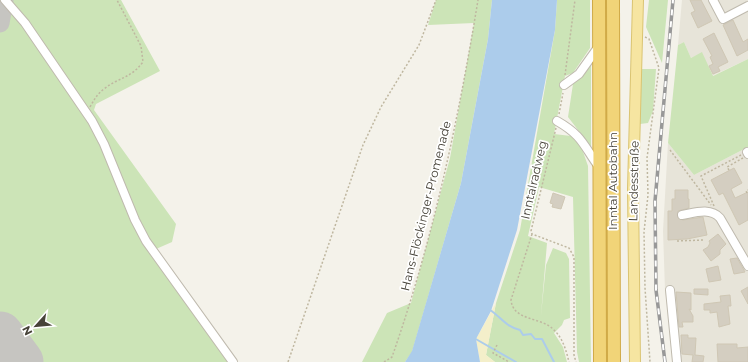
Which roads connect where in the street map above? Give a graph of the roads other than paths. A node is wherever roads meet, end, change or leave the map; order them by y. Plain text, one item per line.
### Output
1 (5, 0) edge
2 (599, 0) edge
3 (613, 0) edge
4 (638, 0) edge
5 (713, 0) edge
6 (748, 6) edge
7 (600, 45) junction
8 (564, 85) road end
9 (557, 121) road end
10 (600, 168) junction
11 (682, 215) dead end
12 (748, 266) edge
13 (670, 290) dead end
14 (635, 360) edge
15 (233, 362) edge
16 (600, 362) edge
17 (614, 362) edge
18 (677, 362) edge

1 - 15 street
2 - 7 highway, Inntal Autobahn
3 - 17 highway, Inntal Autobahn
4 - 14 main road, Landesstraße
5 - 6 street
7 - 8 street
7 - 10 highway, Inntal Autobahn
9 - 10 street
10 - 16 highway, Inntal Autobahn
11 - 12 street
13 - 18 street

